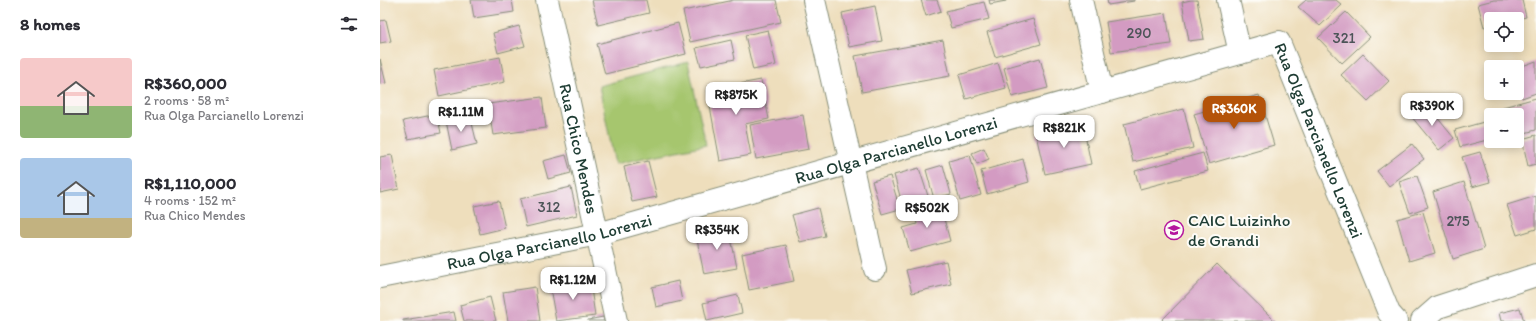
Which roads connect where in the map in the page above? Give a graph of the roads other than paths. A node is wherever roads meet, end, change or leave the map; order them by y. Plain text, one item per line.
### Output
1 (547, 0) edge
2 (814, 0) edge
3 (1081, 0) edge
4 (1228, 0) edge
5 (1240, 53) junction
6 (1102, 92) junction
7 (851, 163) junction
8 (598, 234) junction
9 (875, 269) dead end
10 (1536, 275) edge
11 (380, 277) edge
12 (616, 321) edge
13 (1396, 321) edge
14 (1422, 321) edge

1 - 8 street, Rua Chico Mendes
2 - 7 street
3 - 6 street
4 - 5 street
5 - 6 street, Rua Olga Parcianello Lorenzi
5 - 13 street, Rua Olga Parcianello Lorenzi
6 - 7 street, Rua Olga Parcianello Lorenzi
7 - 8 street, Rua Olga Parcianello Lorenzi
7 - 9 street
8 - 11 street, Rua Olga Parcianello Lorenzi
8 - 12 street, Rua Chico Mendes
10 - 14 street

